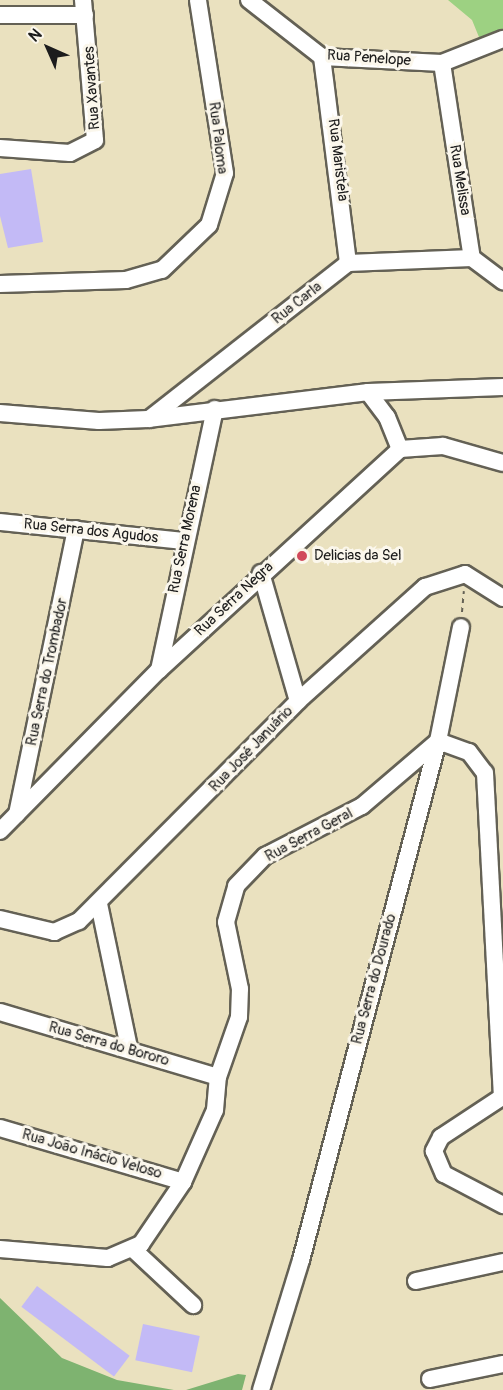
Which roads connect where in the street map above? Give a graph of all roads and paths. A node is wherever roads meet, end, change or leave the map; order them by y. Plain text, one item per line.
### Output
1 (198, 0) edge
2 (249, 0) edge
3 (84, 8) edge
4 (0, 15) edge
5 (503, 39) edge
6 (322, 57) junction
7 (442, 63) junction
8 (0, 148) edge
9 (472, 258) junction
10 (348, 263) junction
11 (503, 281) edge
12 (0, 284) edge
13 (503, 387) edge
14 (368, 392) junction
15 (215, 409) junction
16 (0, 413) edge
17 (148, 419) junction
18 (400, 449) junction
19 (503, 463) edge
20 (0, 522) edge
21 (76, 529) junction
22 (183, 541) junction
23 (261, 573) junction
24 (465, 574) junction
25 (503, 598) edge
26 (461, 627) joint
27 (159, 670) junction
28 (298, 701) junction
29 (438, 741) junction
30 (17, 814) junction
31 (0, 831) edge
32 (99, 904) junction
33 (0, 919) edge
34 (0, 1012) edge
35 (129, 1048) junction
36 (218, 1077) junction
37 (502, 1098) edge
38 (0, 1128) edge
39 (183, 1182) junction
40 (503, 1205) edge
41 (0, 1249) edge
42 (134, 1250) junction
43 (503, 1262) edge
44 (416, 1281) dead end
45 (193, 1305) dead end
46 (503, 1364) edge
47 (430, 1379) dead end
48 (263, 1387) edge

1 - 12 street, Rua Paloma
2 - 6 street, Rua Penelope
3 - 4 street
3 - 8 street, Rua Xavantes
5 - 7 street, Rua Penelope
6 - 7 street, Rua Penelope
6 - 10 street, Rua Maristela
7 - 9 street, Rua Melissa
9 - 10 street
9 - 11 street
10 - 17 street, Rua Carla
13 - 14 street
14 - 15 street
14 - 18 street
15 - 17 street
15 - 22 street, Rua Serra Morena
16 - 17 street
18 - 19 street
18 - 23 street, Rua Serra Negra
20 - 21 street, Rua Serra dos Agudos
21 - 22 street, Rua Serra dos Agudos
21 - 30 street, Rua Serra do Trombador
22 - 27 street, Rua Serra Morena
23 - 27 street, Rua Serra Negra
23 - 28 street
24 - 25 street
24 - 26 path
24 - 28 street, Rua José Januário
26 - 29 street, Rua Serra do Dourado
27 - 30 street, Rua Serra Negra
28 - 32 street, Rua José Januário
29 - 36 street, Rua Serra Geral
29 - 37 street
29 - 48 street, Rua Serra do Dourado
30 - 31 street, Rua Serra Negra
32 - 33 street, Rua José Januário
32 - 35 street
34 - 35 street, Rua Serra do Bororo
35 - 36 street, Rua Serra do Bororo
36 - 39 street, Rua Serra Geral
37 - 40 street
38 - 39 street, Rua João Inácio Veloso
39 - 42 street, Rua Serra Geral
41 - 42 street
42 - 45 street
43 - 44 street
46 - 47 street

